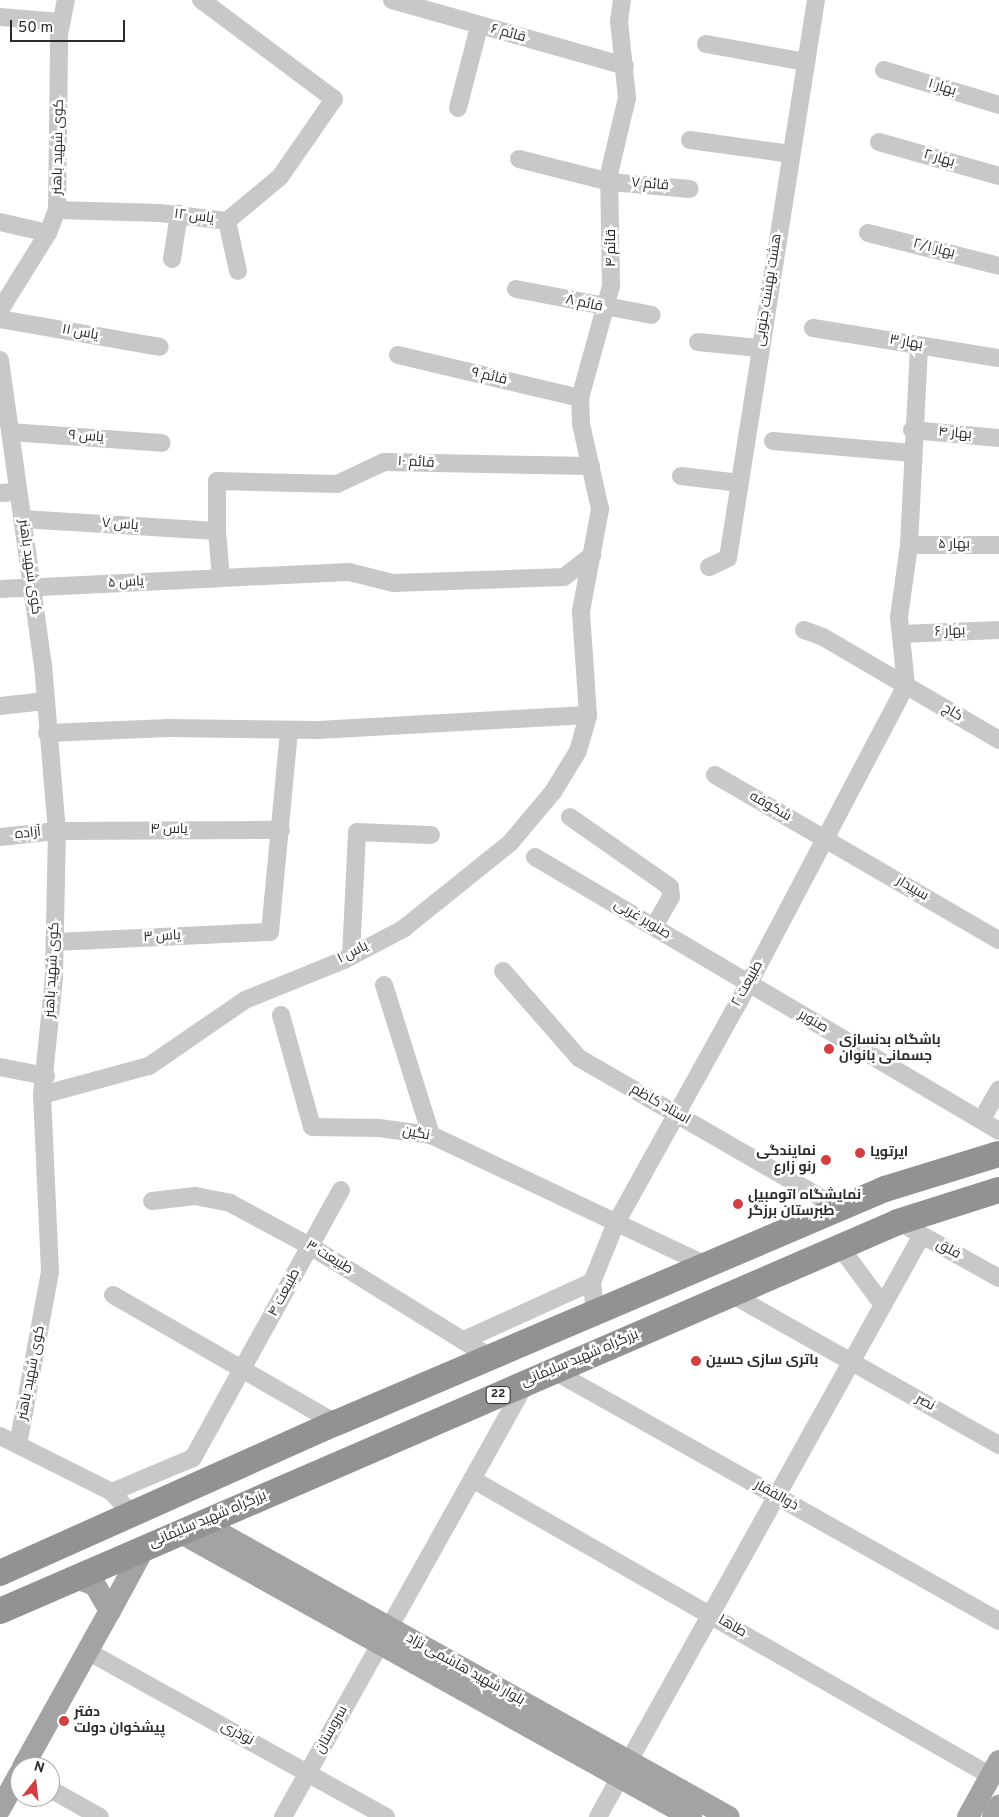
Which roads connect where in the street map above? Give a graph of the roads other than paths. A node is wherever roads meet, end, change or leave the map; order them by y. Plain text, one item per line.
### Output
1 (66, 0) edge
2 (201, 0) edge
3 (392, 0) edge
4 (622, 0) edge
5 (816, 0) edge
6 (0, 17) edge
7 (60, 22) junction
8 (479, 27) junction
9 (706, 44) dead end
10 (806, 62) junction
11 (626, 66) junction
12 (884, 70) dead end
13 (999, 105) edge
14 (458, 108) dead end
15 (690, 140) dead end
16 (879, 142) dead end
17 (791, 154) junction
18 (519, 159) dead end
19 (999, 176) edge
20 (610, 182) junction
21 (690, 189) dead end
22 (57, 210) junction
23 (179, 214) junction
24 (227, 221) junction
25 (0, 222) edge
26 (868, 233) dead end
27 (48, 234) junction
28 (172, 259) dead end
29 (999, 266) edge
30 (238, 271) dead end
31 (516, 289) dead end
32 (604, 308) junction
33 (0, 310) edge
34 (652, 314) dead end
35 (0, 319) edge
36 (813, 328) dead end
37 (698, 342) dead end
38 (919, 345) junction
39 (160, 347) dead end
40 (759, 348) junction
41 (398, 355) dead end
42 (999, 358) edge
43 (0, 360) edge
44 (2, 392) edge
45 (580, 398) junction
46 (912, 430) junction
47 (10, 432) junction
48 (999, 438) edge
49 (773, 441) dead end
50 (162, 443) dead end
51 (912, 453) junction
52 (591, 466) junction
53 (681, 476) dead end
54 (740, 484) junction
55 (18, 492) junction
56 (0, 493) edge
57 (22, 519) junction
58 (217, 531) junction
59 (999, 545) edge
60 (909, 546) junction
61 (593, 554) junction
62 (709, 568) dead end
63 (221, 578) junction
64 (32, 587) junction
65 (0, 589) edge
66 (804, 630) dead end
67 (999, 630) edge
68 (901, 634) junction
69 (906, 685) junction
70 (45, 701) junction
71 (0, 706) edge
72 (588, 715) junction
73 (289, 730) junction
74 (47, 733) junction
75 (999, 740) edge
76 (715, 775) dead end
77 (570, 817) dead end
78 (281, 830) junction
79 (57, 831) junction
80 (431, 835) dead end
81 (0, 837) edge
82 (826, 839) junction
83 (535, 857) dead end
84 (654, 927) junction
85 (999, 940) edge
86 (55, 942) junction
87 (351, 956) junction
88 (503, 971) dead end
89 (384, 985) dead end
90 (748, 985) junction
91 (281, 1015) dead end
92 (0, 1067) edge
93 (46, 1076) junction
94 (999, 1089) edge
95 (42, 1095) junction
96 (675, 1113) junction
97 (982, 1119) junction
98 (999, 1131) edge
99 (431, 1135) junction
100 (999, 1154) edge
101 (341, 1190) dead end
102 (999, 1190) edge
103 (152, 1201) dead end
104 (840, 1208) junction
105 (898, 1222) junction
106 (615, 1225) junction
107 (922, 1235) junction
108 (310, 1246) junction
109 (840, 1247) junction
110 (708, 1266) junction
111 (999, 1278) edge
112 (592, 1282) junction
113 (730, 1294) junction
114 (113, 1295) dead end
115 (883, 1305) junction
116 (595, 1315) junction
117 (464, 1340) junction
118 (493, 1359) junction
119 (851, 1362) junction
120 (245, 1369) junction
121 (554, 1371) junction
122 (526, 1383) junction
123 (336, 1423) junction
124 (0, 1436) edge
125 (18, 1444) junction
126 (999, 1445) edge
127 (472, 1478) junction
128 (112, 1492) junction
129 (776, 1496) junction
130 (132, 1516) junction
131 (191, 1528) junction
132 (144, 1548) junction
133 (0, 1573) edge
134 (76, 1578) junction
135 (0, 1611) edge
136 (110, 1611) junction
137 (710, 1615) junction
138 (999, 1621) edge
139 (385, 1636) junction
140 (87, 1651) junction
141 (29, 1757) edge
142 (624, 1770) junction
143 (308, 1773) junction
144 (996, 1773) edge
145 (10, 1790) edge
146 (60, 1795) edge
147 (999, 1806) edge
148 (0, 1809) edge
149 (100, 1817) edge
150 (283, 1817) edge
151 (386, 1817) edge
152 (598, 1817) edge
153 (691, 1817) edge
154 (728, 1817) edge
155 (968, 1817) edge
156 (993, 1817) edge

1 - 7 street, کوی شهید باهنر
2 - 24 street, یاس ۱۲
3 - 8 street, قائم ۶
4 - 11 street, قائم ۴
5 - 10 street, هشت بهشت جنوبی
6 - 7 street
7 - 22 street, کوی شهید باهنر
8 - 11 street, قائم ۶
8 - 14 street
9 - 10 street
10 - 17 street, هشت بهشت جنوبی
11 - 20 street, قائم ۴
12 - 13 street, بهار ۱
15 - 17 street
16 - 19 street, بهار ۲
17 - 40 street, هشت بهشت جنوبی
18 - 20 street, قائم ۷
20 - 21 street, قائم ۷
20 - 32 street, قائم ۴
22 - 23 street, یاس ۱۲
22 - 27 street, کوی شهید باهنر
23 - 24 street, یاس ۱۲
23 - 28 street
24 - 30 street
25 - 27 street
26 - 29 street, بهار ۲/۱
27 - 33 street, کوی شهید باهنر
31 - 32 street, قائم ۸
32 - 34 street, قائم ۸
32 - 45 street, قائم ۴
35 - 39 street, یاس ۱۱
36 - 38 street, بهار ۳
37 - 40 street
38 - 42 street, بهار ۳
38 - 46 street
40 - 54 street, هشت بهشت جنوبی
41 - 45 street, قائم ۹
43 - 44 street, کوی شهید باهنر
44 - 47 street, کوی شهید باهنر
45 - 52 street, قائم ۴
46 - 48 street, بهار ۴
46 - 51 street
47 - 50 street, یاس ۹
47 - 55 street, کوی شهید باهنر
49 - 51 street
51 - 60 street
52 - 58 street, قائم ۱۰
52 - 61 street, قائم ۴
53 - 54 street
54 - 62 street, هشت بهشت جنوبی
55 - 56 street
55 - 57 street, کوی شهید باهنر
57 - 58 street, یاس ۷
57 - 64 street, کوی شهید باهنر
58 - 63 street
59 - 60 street, بهار ۵
60 - 68 street
61 - 63 street, یاس ۵
61 - 72 street, قائم ۴
63 - 64 street, یاس ۵
64 - 65 street, یاس ۵
64 - 70 street, کوی شهید باهنر
66 - 69 street, کاج
67 - 68 street, بهار ۶
68 - 69 street
69 - 75 street, کاج
69 - 82 street, طبیعت ۲
70 - 71 street
70 - 74 street, کوی شهید باهنر
72 - 73 street
72 - 87 street, یاس ۱
73 - 74 street
73 - 78 street
74 - 79 street, کوی شهید باهنر
76 - 82 street, شکوفه
77 - 84 street
78 - 79 street, یاس ۴
78 - 86 street, یاس ۳
79 - 81 street, آزاده
79 - 86 street, کوی شهید باهنر
80 - 87 street
82 - 85 street, سپیدار
82 - 90 street, طبیعت ۲
83 - 84 street, صنوبر غربی
84 - 90 street, صنوبر غربی
86 - 93 street, کوی شهید باهنر
87 - 95 street, یاس ۱
88 - 96 street, استاد کاظم
89 - 99 street
90 - 96 street, طبیعت ۲
90 - 97 street, صنوبر
91 - 99 street, نگین
92 - 93 street
93 - 95 street, کوی شهید باهنر
94 - 97 street
95 - 125 street, کوی شهید باهنر
96 - 104 street, استاد کاظم
96 - 106 street, طبیعت ۲
97 - 98 street, صنوبر
99 - 106 street, نگین
100 - 104 highway
101 - 108 street, طبیعت ۴
102 - 105 highway, بزرگراه شهید سلیمانی / 22
103 - 108 street, طبیعت ٣
104 - 110 highway
105 - 107 street, فلق
105 - 109 highway, بزرگراه شهید سلیمانی / 22
106 - 110 street, نگین
106 - 112 street, طبیعت ۲
107 - 111 street, فلق
107 - 115 street
108 - 117 street, طبیعت ٣
108 - 120 street, طبیعت ۴
109 - 113 highway, بزرگراه شهید سلیمانی / 22
109 - 115 street
110 - 116 highway
112 - 116 street
112 - 117 street
113 - 119 street, نصر
113 - 121 highway, بزرگراه شهید سلیمانی / 22
114 - 120 street
115 - 119 street
116 - 118 highway
117 - 118 street, طبیعت ٣
118 - 123 highway
119 - 126 street, نصر
119 - 129 street
120 - 123 street
120 - 128 street, طبیعت ۴
121 - 122 highway, بزرگراه شهید سلیمانی / 22
121 - 129 street, ذوالفقار
122 - 127 street, سروستان
122 - 131 highway, بزرگراه شهید سلیمانی / 22
123 - 130 highway
124 - 125 street
125 - 128 street
127 - 137 street, طاها
127 - 139 street, سروستان
128 - 130 street
129 - 137 street
129 - 138 street, ذوالفقار
130 - 133 highway
131 - 132 highway, بزرگراه شهید سلیمانی / 22
131 - 139 main road, بلوار شهید هاشمی نژاد
132 - 134 highway, بزرگراه شهید سلیمانی / 22
132 - 136 main road
134 - 135 highway, بزرگراه شهید سلیمانی / 22
134 - 136 main road
136 - 140 main road
137 - 142 street
137 - 144 street, طاها
139 - 142 main road, بلوار شهید هاشمی نژاد
139 - 143 street, سروستان
140 - 141 main road
140 - 143 street, نوذری
142 - 152 street
142 - 153 main road, بلوار شهید هاشمی نژاد
142 - 154 main road, بلوار شهید هاشمی نژاد
143 - 150 street, سروستان
143 - 151 street, نوذری
144 - 155 main road
145 - 148 main road
146 - 149 street
147 - 156 main road

